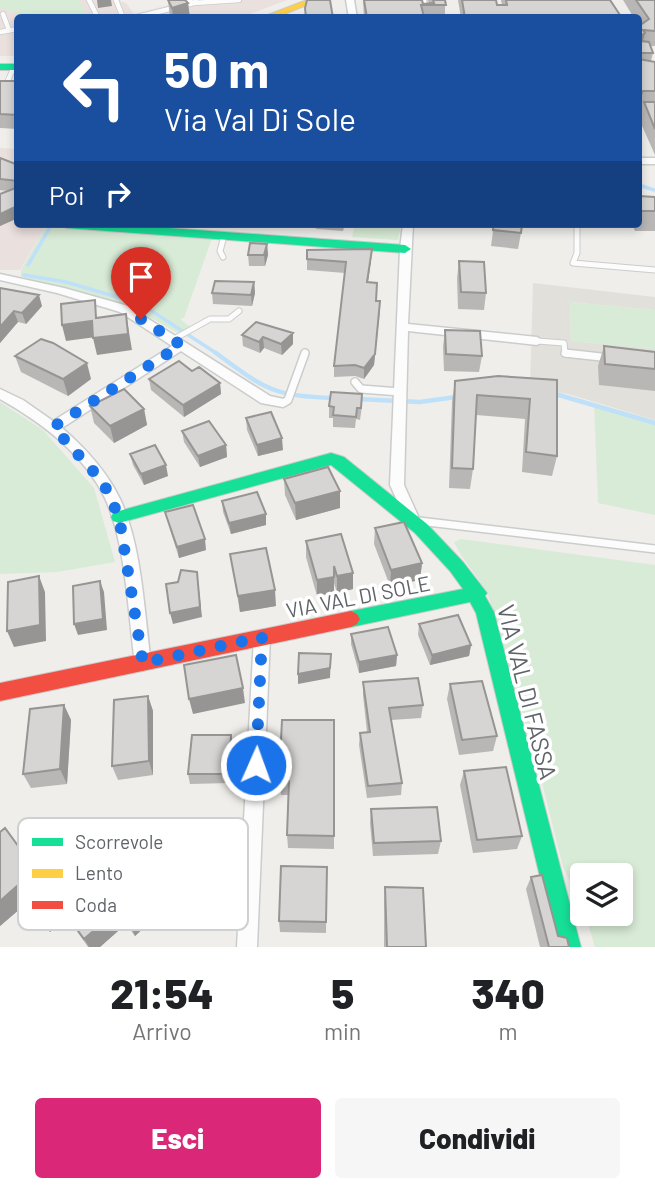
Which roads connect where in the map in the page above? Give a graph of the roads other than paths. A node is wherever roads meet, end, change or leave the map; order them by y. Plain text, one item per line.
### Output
1 (184, 0) edge
2 (239, 0) edge
3 (315, 0) edge
4 (195, 2) edge
5 (3, 14) dead end
6 (148, 14) edge
7 (283, 14) edge
8 (3, 20) edge
9 (14, 29) edge
10 (9, 30) junction
11 (0, 32) edge
12 (10, 65) edge
13 (4, 88) edge
14 (119, 228) edge
15 (408, 228) edge
16 (577, 228) edge
17 (225, 236) junction
18 (405, 249) junction
19 (223, 257) dead end
20 (655, 270) edge
21 (0, 277) edge
22 (239, 310) dead end
23 (403, 327) junction
24 (178, 340) junction
25 (537, 341) joint
26 (305, 352) dead end
27 (617, 359) edge
28 (355, 382) dead end
29 (0, 393) edge
30 (287, 398) joint
31 (399, 398) junction
32 (53, 427) junction
33 (397, 485) junction
34 (374, 489) junction
35 (119, 517) junction
36 (419, 526) junction
37 (655, 549) edge
38 (478, 593) junction
39 (262, 637) junction
40 (143, 663) junction
41 (0, 692) edge
42 (248, 926) edge
43 (569, 947) edge

1 - 4 lane
2 - 4 lane
3 - 7 street
4 - 6 lane
5 - 8 lane
8 - 10 lane
9 - 10 lane
10 - 11 lane
12 - 13 lane
14 - 17 street
15 - 18 street
16 - 20 lane
17 - 18 street
17 - 19 lane
18 - 23 street
21 - 24 street
22 - 24 lane
23 - 25 street
23 - 31 street
24 - 30 street
24 - 32 street
25 - 27 lane
26 - 30 lane
28 - 31 lane
29 - 32 street
31 - 33 street
32 - 35 street
33 - 34 street
33 - 36 street
34 - 35 street, VIA VAL DI FASSA
34 - 36 street, VIA VAL DI FASSA
35 - 40 street
36 - 37 lane
36 - 38 street, VIA VAL DI FASSA
38 - 39 street, VIA VAL DI SOLE
38 - 43 street, VIA VAL DI FASSA
39 - 40 street, VIA VAL DI SOLE
39 - 42 street
40 - 41 street, VIA VAL DI SOLE

